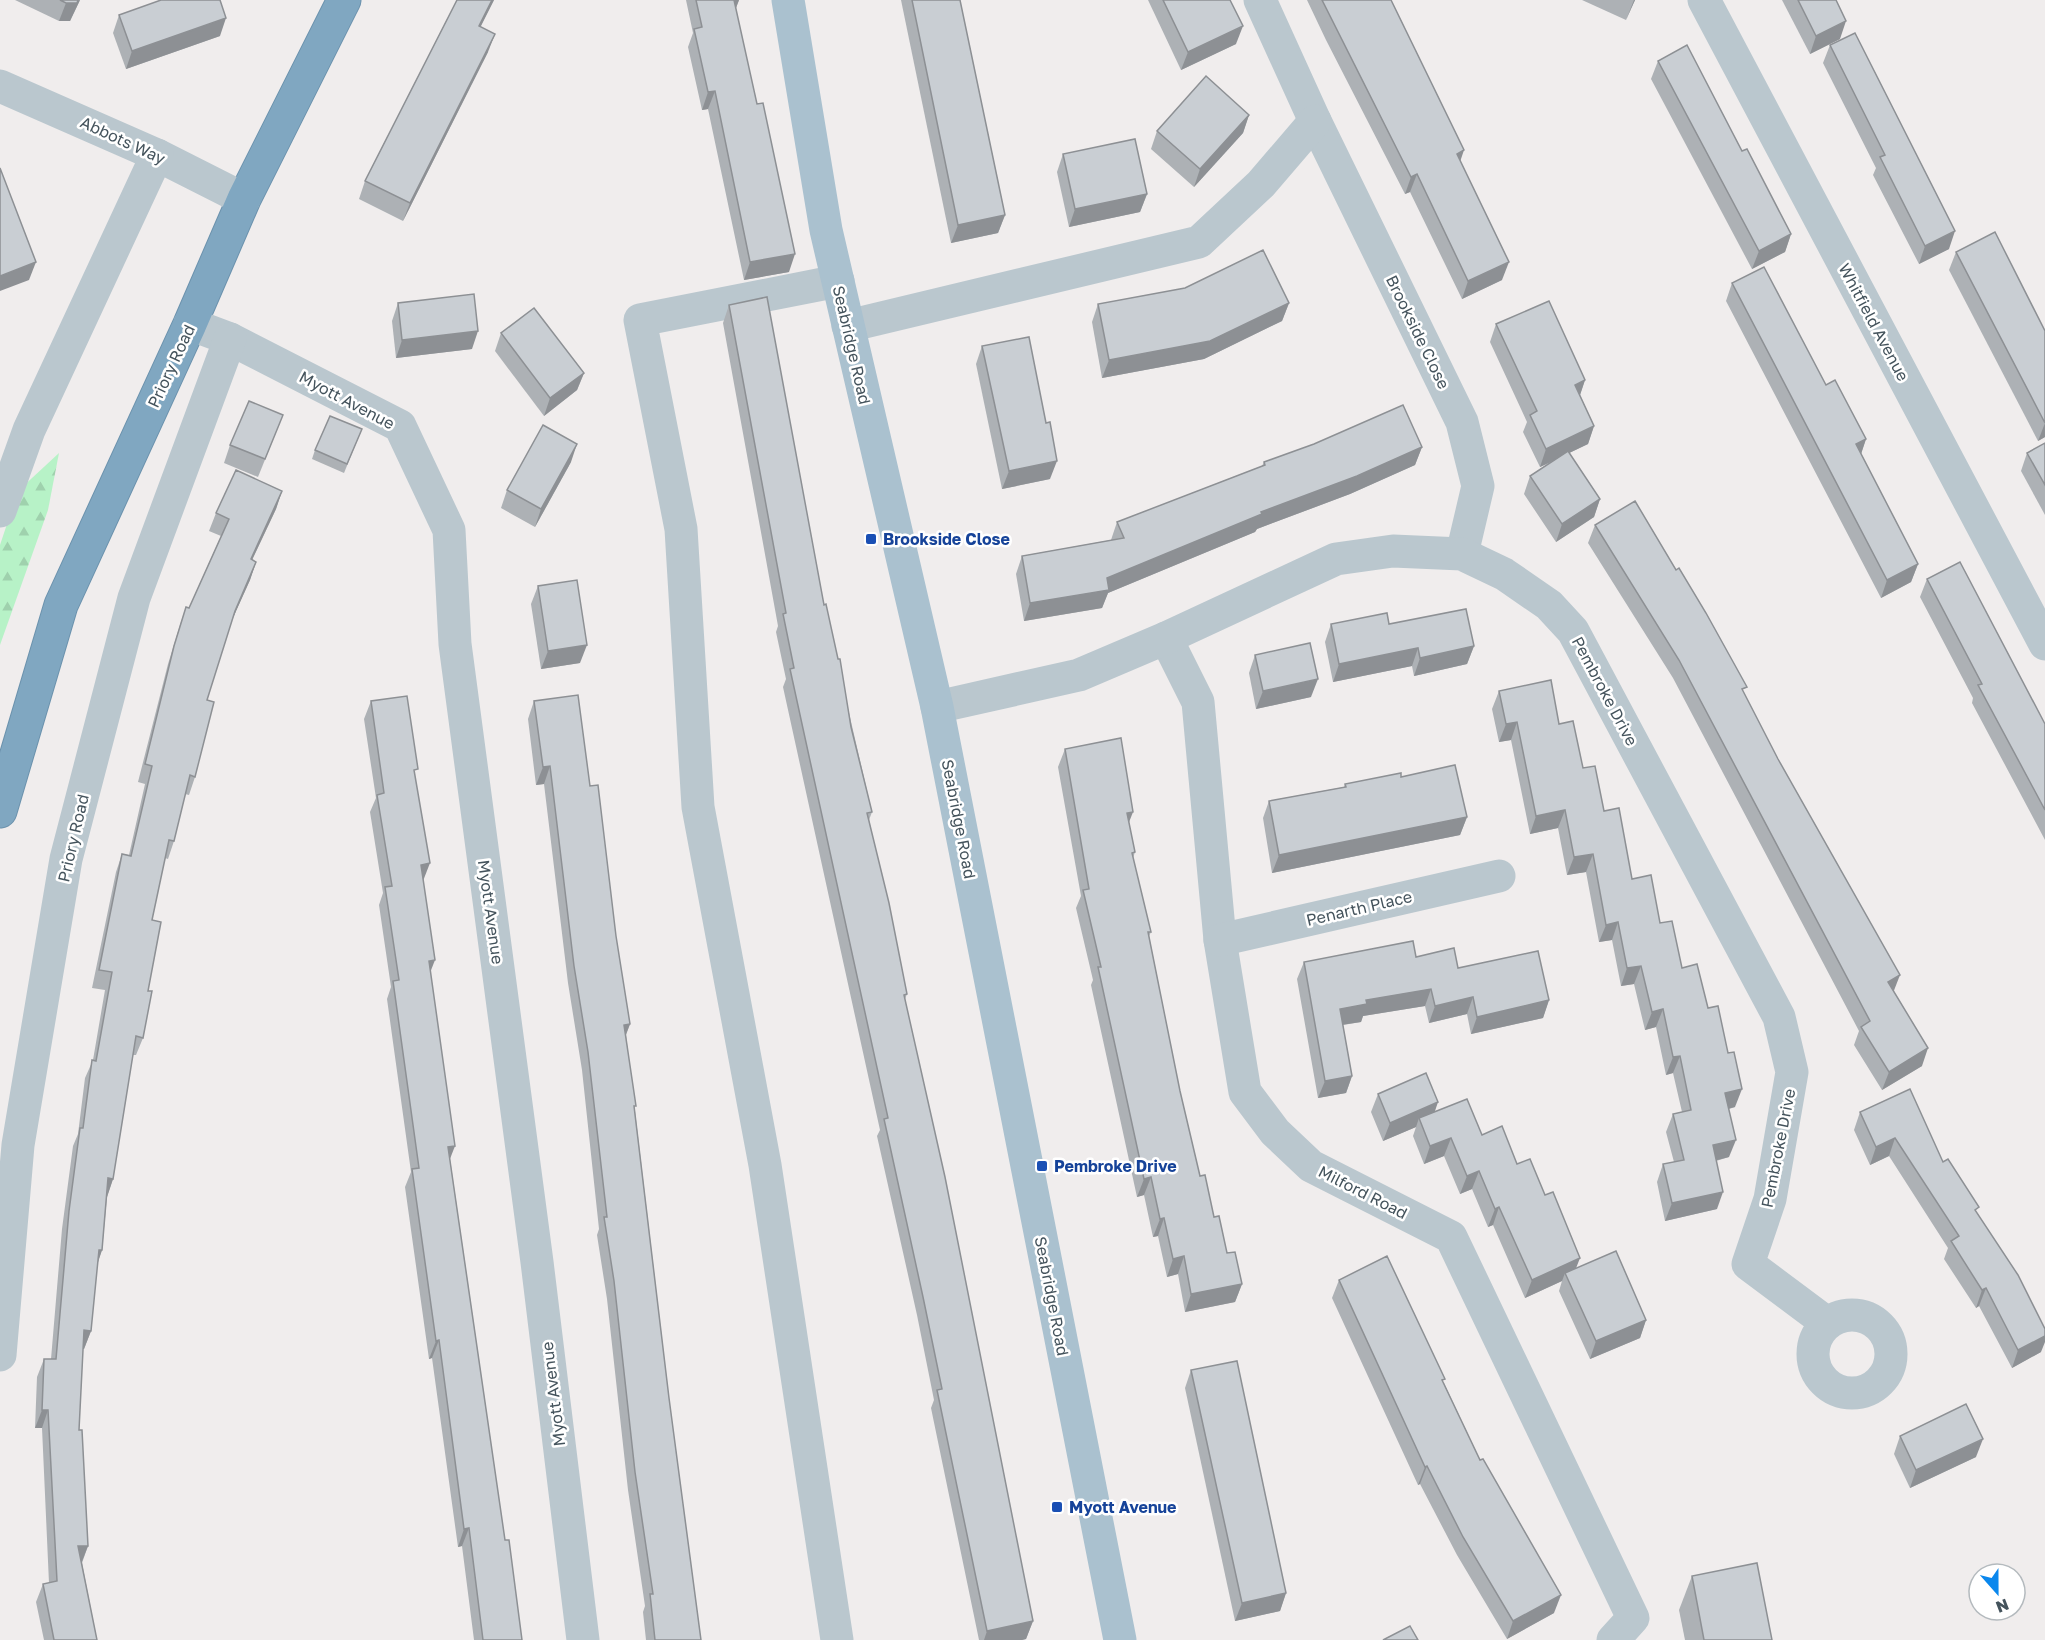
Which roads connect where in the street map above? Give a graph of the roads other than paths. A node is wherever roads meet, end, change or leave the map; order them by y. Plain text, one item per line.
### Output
1 (344, 0) edge
2 (788, 0) edge
3 (1260, 0) edge
4 (1704, 0) edge
5 (0, 86) edge
6 (1315, 121) junction
7 (157, 155) junction
8 (244, 199) junction
9 (838, 280) junction
10 (190, 324) junction
11 (848, 326) junction
12 (230, 339) junction
13 (0, 511) edge
14 (1462, 554) junction
15 (1166, 638) junction
16 (2045, 644) edge
17 (937, 707) junction
18 (0, 811) edge
19 (1499, 876) dead end
20 (1220, 940) junction
21 (1827, 1323) dead end
22 (0, 1355) edge
23 (583, 1640) edge
24 (837, 1640) edge
25 (1120, 1640) edge
26 (1613, 1640) edge

1 - 8 highway, Priory Road
2 - 9 main road, Seabridge Road
3 - 6 street, Brookside Close
4 - 16 street, Whitfield Avenue
5 - 7 street, Abbots Way
6 - 11 street
6 - 14 street, Brookside Close
7 - 8 street, Abbots Way
7 - 13 street
8 - 10 highway, Priory Road
9 - 11 main road, Seabridge Road
9 - 24 street
10 - 12 street, Myott Avenue
10 - 18 highway, Priory Road
11 - 17 main road, Seabridge Road
12 - 22 street, Priory Road
12 - 23 street, Myott Avenue
14 - 15 street, Pembroke Drive
14 - 21 street, Pembroke Drive
15 - 17 street, Pembroke Drive
15 - 20 street, Milford Road
17 - 25 main road, Seabridge Road
19 - 20 street, Penarth Place
20 - 26 street, Milford Road

